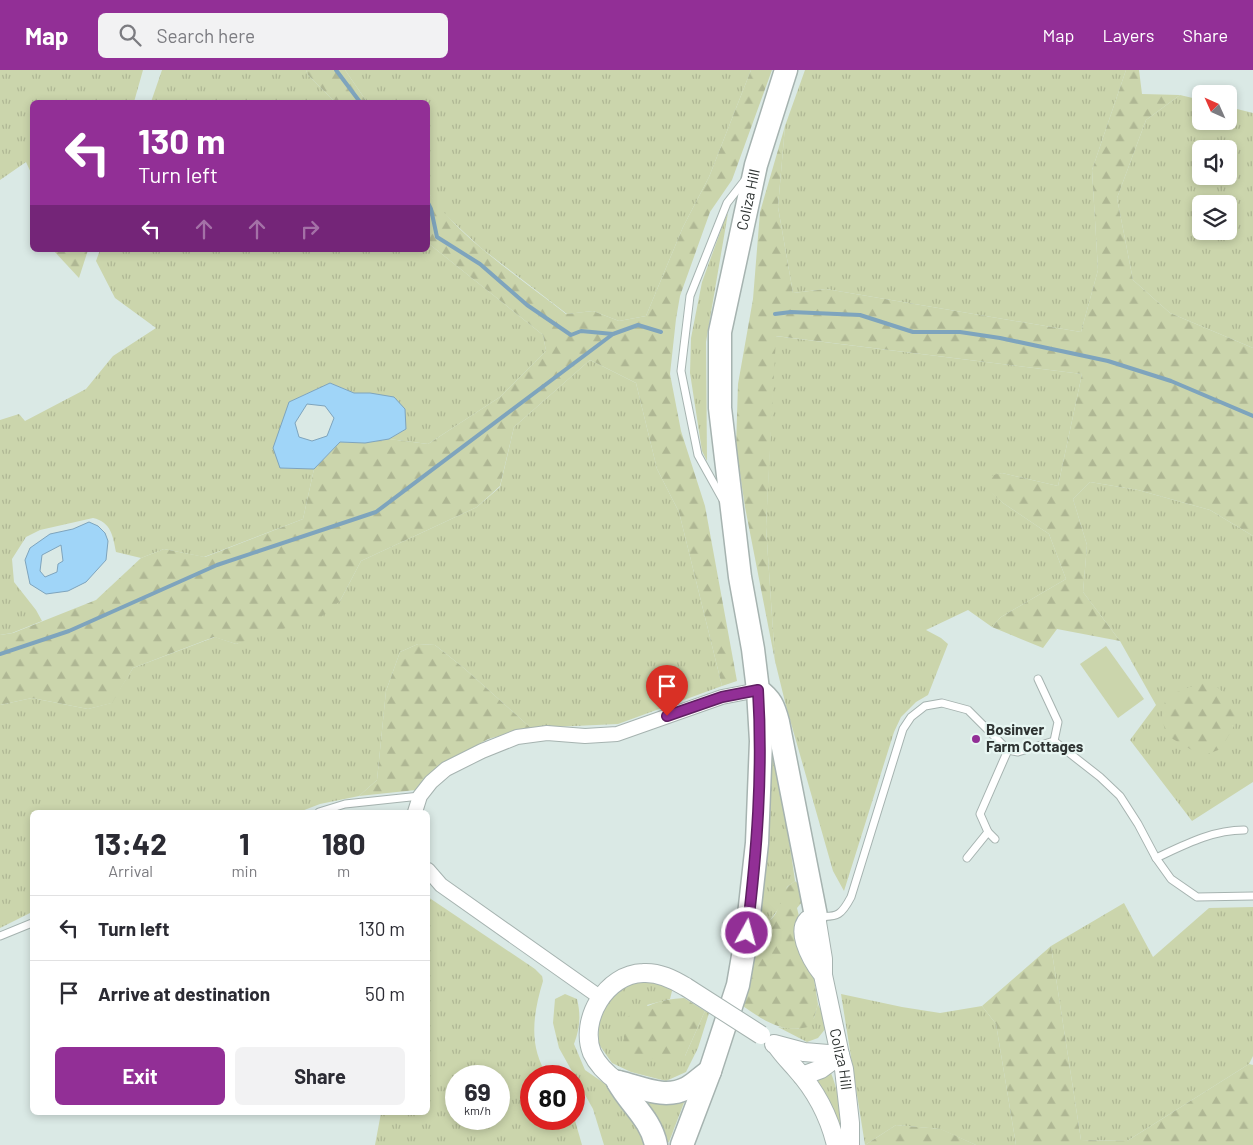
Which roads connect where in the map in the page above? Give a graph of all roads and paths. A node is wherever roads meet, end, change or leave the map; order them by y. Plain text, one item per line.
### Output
1 (786, 70) edge
2 (756, 165) junction
3 (733, 518) junction
4 (1038, 679) dead end
5 (758, 690) junction
6 (1054, 742) junction
7 (1008, 750) junction
8 (420, 796) junction
9 (325, 810) edge
10 (416, 810) edge
11 (1244, 830) dead end
12 (988, 832) junction
13 (995, 839) dead end
14 (967, 858) dead end
15 (1156, 858) junction
16 (430, 872) edge
17 (1253, 896) edge
18 (816, 916) junction
19 (30, 924) edge
20 (0, 936) edge
21 (601, 998) junction
22 (776, 1045) junction
23 (804, 1052) junction
24 (840, 1055) junction
25 (710, 1071) junction
26 (799, 1072) junction
27 (618, 1082) junction
28 (656, 1145) edge
29 (682, 1145) edge
30 (836, 1145) edge
31 (850, 1145) edge

1 - 2 highway, Coliza Hill
2 - 3 highway, Coliza Hill
2 - 3 lane
3 - 5 highway, Coliza Hill
4 - 6 lane
5 - 8 street
5 - 18 highway
5 - 25 highway, Coliza Hill
6 - 7 lane
6 - 15 lane
7 - 12 lane
7 - 18 lane
8 - 9 lane
8 - 10 street
11 - 15 lane
12 - 13 lane
12 - 14 lane
15 - 17 lane
16 - 21 street
18 - 24 street, Coliza Hill
19 - 20 lane
21 - 22 street, bridge
21 - 27 street
22 - 23 street
22 - 26 street
23 - 24 street
23 - 26 street
24 - 26 street
24 - 31 street, Coliza Hill
25 - 27 highway
25 - 29 highway, Coliza Hill
26 - 30 street
27 - 28 highway

